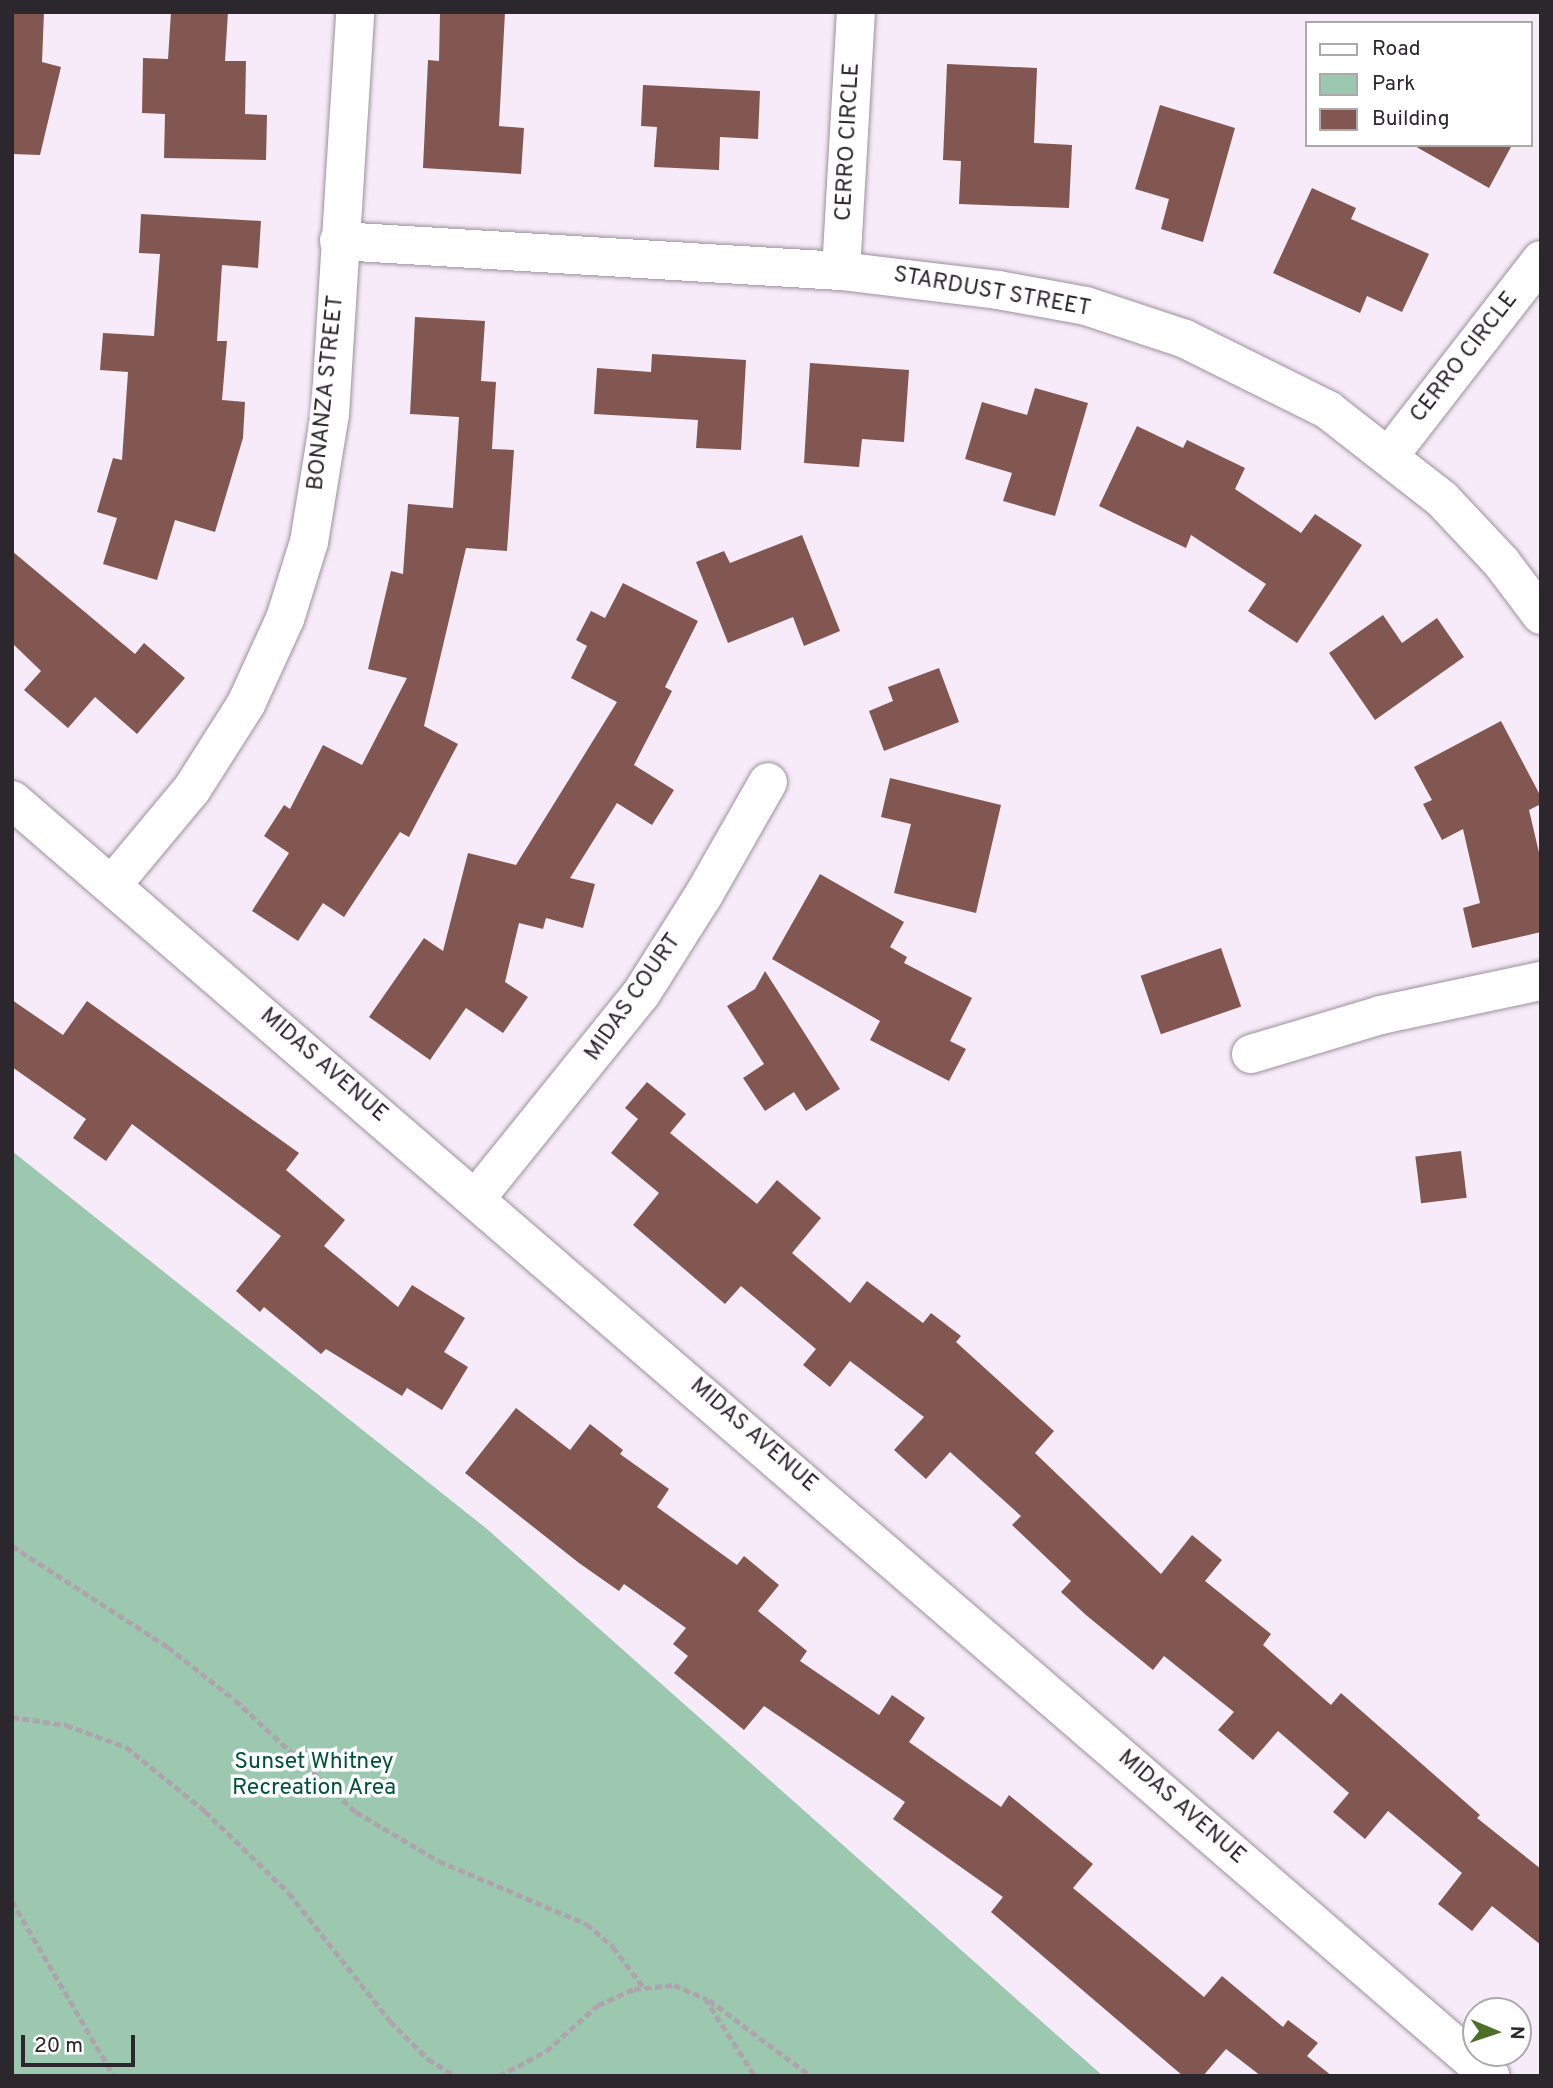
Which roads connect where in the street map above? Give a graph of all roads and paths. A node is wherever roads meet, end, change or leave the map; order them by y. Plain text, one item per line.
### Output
1 (355, 12) edge
2 (856, 12) edge
3 (339, 240) junction
4 (1541, 260) edge
5 (841, 271) junction
6 (1389, 456) junction
7 (1541, 615) edge
8 (768, 782) dead end
9 (12, 800) edge
10 (112, 885) junction
11 (1541, 981) edge
12 (1251, 1054) dead end
13 (477, 1198) junction
14 (12, 1546) edge
15 (12, 1717) edge
16 (12, 1901) edge
17 (644, 1988) junction
18 (705, 1998) junction
19 (114, 2076) edge
20 (455, 2076) edge
21 (499, 2076) edge
22 (755, 2076) edge
23 (811, 2076) edge
24 (1490, 2076) edge

1 - 3 street, BONANZA STREET
2 - 5 street, CERRO CIRCLE
3 - 5 street, STARDUST STREET
3 - 10 street, BONANZA STREET
4 - 6 street, CERRO CIRCLE
5 - 6 street, STARDUST STREET
6 - 7 street, STARDUST STREET
8 - 13 street, MIDAS COURT
9 - 10 street, MIDAS AVENUE
10 - 13 street, MIDAS AVENUE
11 - 12 street
13 - 24 street, MIDAS AVENUE
14 - 17 path
15 - 20 path
16 - 19 path
17 - 18 path
17 - 21 path
18 - 22 path
18 - 23 path

